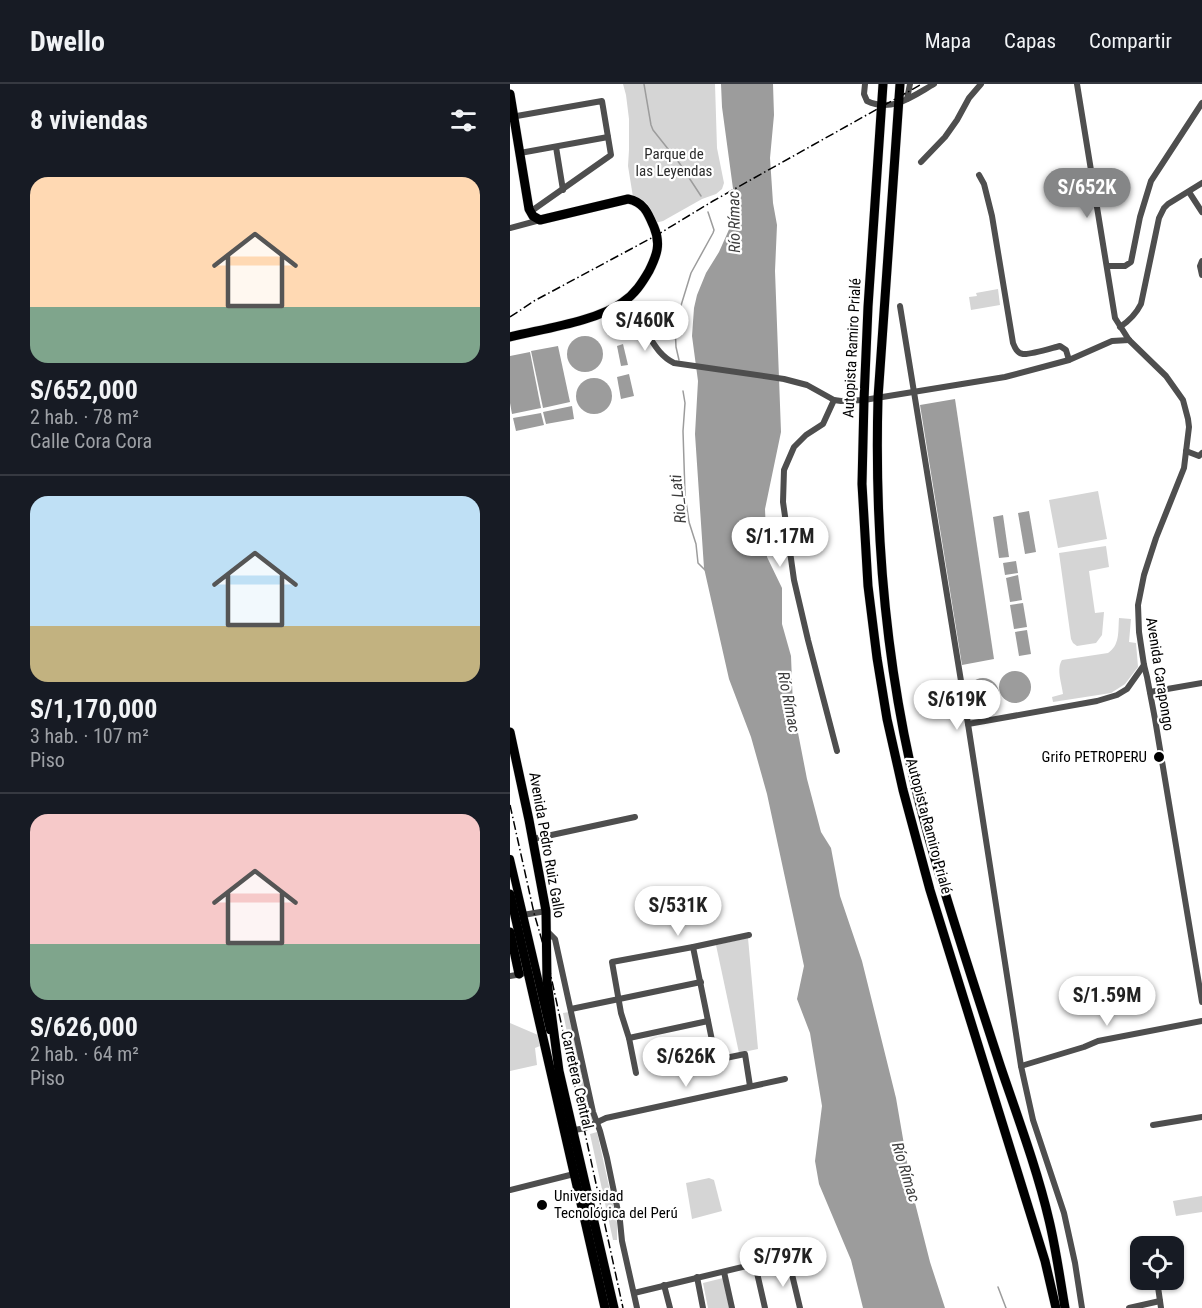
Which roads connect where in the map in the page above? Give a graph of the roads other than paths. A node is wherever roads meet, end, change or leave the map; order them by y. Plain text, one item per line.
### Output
1 (865, 84) edge
2 (883, 84) edge
3 (900, 84) edge
4 (910, 84) edge
5 (934, 84) edge
6 (981, 84) edge
7 (1077, 84) edge
8 (510, 94) edge
9 (908, 99) junction
10 (1202, 103) edge
11 (898, 104) junction
12 (882, 106) junction
13 (512, 117) edge
14 (608, 137) junction
15 (556, 147) junction
16 (520, 153) junction
17 (921, 162) dead end
18 (979, 175) dead end
19 (1202, 183) edge
20 (563, 190) junction
21 (1189, 192) junction
22 (530, 212) junction
23 (1202, 212) edge
24 (540, 220) junction
25 (510, 228) edge
26 (1202, 261) edge
27 (1107, 266) junction
28 (1202, 276) edge
29 (900, 306) dead end
30 (607, 312) junction
31 (1120, 328) junction
32 (510, 337) edge
33 (1129, 340) junction
34 (1112, 341) junction
35 (1069, 360) junction
36 (913, 392) junction
37 (878, 398) junction
38 (834, 400) junction
39 (864, 400) junction
40 (1186, 451) junction
41 (1202, 453) edge
42 (1144, 665) junction
43 (1202, 683) edge
44 (1150, 692) junction
45 (968, 724) junction
46 (510, 732) edge
47 (837, 751) dead end
48 (635, 817) dead end
49 (533, 839) junction
50 (510, 859) edge
51 (510, 894) edge
52 (546, 910) junction
53 (523, 915) junction
54 (547, 931) junction
55 (510, 932) edge
56 (749, 935) dead end
57 (693, 947) junction
58 (547, 958) junction
59 (1199, 966) edge
60 (523, 973) edge
61 (701, 982) junction
62 (618, 998) junction
63 (1202, 1002) edge
64 (571, 1009) junction
65 (708, 1021) junction
66 (1202, 1021) edge
67 (629, 1038) junction
68 (716, 1060) junction
69 (1021, 1066) junction
70 (676, 1068) dead end
71 (559, 1071) junction
72 (636, 1073) dead end
73 (785, 1079) dead end
74 (750, 1086) junction
75 (1202, 1117) edge
76 (597, 1122) junction
77 (1153, 1125) dead end
78 (569, 1132) junction
79 (574, 1174) junction
80 (510, 1190) edge
81 (755, 1264) junction
82 (600, 1266) junction
83 (724, 1272) junction
84 (697, 1278) junction
85 (664, 1285) junction
86 (634, 1293) junction
87 (1161, 1304) edge
88 (605, 1308) edge
89 (614, 1308) edge
90 (637, 1308) edge
91 (670, 1308) edge
92 (703, 1308) edge
93 (732, 1308) edge
94 (765, 1308) edge
95 (800, 1308) edge
96 (1056, 1308) edge
97 (1065, 1308) edge
98 (1082, 1308) edge
99 (1129, 1308) edge

1 - 12 street
2 - 12 highway, Autopista Ramiro Prialé
3 - 11 highway, Autopista Ramiro Prialé
4 - 9 street
5 - 9 street
6 - 17 street
7 - 27 street, Avenida Carapongo
8 - 13 highway
9 - 11 street
10 - 27 street
11 - 12 street
11 - 37 highway, Autopista Ramiro Prialé
12 - 39 highway, Autopista Ramiro Prialé
13 - 14 street
13 - 16 highway
14 - 15 street
14 - 20 street
15 - 16 street
15 - 20 street
16 - 22 highway
18 - 35 street
19 - 21 street
20 - 22 street
21 - 23 street
21 - 31 street
22 - 24 highway
24 - 25 street
24 - 30 highway
26 - 28 street
27 - 31 street, Avenida Carapongo
29 - 36 street
30 - 32 highway
30 - 38 street
31 - 33 street, Avenida Carapongo
31 - 34 street
33 - 34 street
33 - 40 street, Avenida Carapongo
34 - 35 street
35 - 36 street
36 - 37 street
36 - 45 street
37 - 39 street
37 - 97 highway, Autopista Ramiro Prialé
38 - 39 street
38 - 47 street
39 - 96 highway, Autopista Ramiro Prialé
40 - 41 street
40 - 42 street, Avenida Carapongo
42 - 44 street, Avenida Carapongo
42 - 45 street
43 - 44 street
44 - 59 street, Avenida Carapongo
45 - 69 street
46 - 49 highway, Avenida Pedro Ruiz Gallo
48 - 49 street
49 - 52 highway, Avenida Pedro Ruiz Gallo
50 - 53 main road, Carretera Central
51 - 60 highway, Carretera Central
52 - 53 street
52 - 54 highway, Avenida Pedro Ruiz Gallo
53 - 60 main road, Carretera Central
54 - 58 highway, Avenida Pedro Ruiz Gallo
54 - 64 street
55 - 60 highway
56 - 57 street
57 - 61 street
57 - 62 street
58 - 60 street
58 - 71 highway, Avenida Pedro Ruiz Gallo
59 - 63 street, Avenida Carapongo
60 - 71 main road, Carretera Central
60 - 78 highway, Carretera Central
61 - 62 street
61 - 65 street
62 - 64 street
62 - 67 street
64 - 76 street
65 - 67 street
65 - 68 street
66 - 69 street
67 - 72 street
68 - 70 street
68 - 74 street
69 - 98 street
71 - 78 highway, Carretera Central
73 - 74 street
74 - 76 street
75 - 77 street
76 - 78 street
76 - 86 street
78 - 79 highway, Carretera Central
78 - 82 highway, Carretera Central
79 - 80 street
79 - 82 highway, Carretera Central
81 - 83 street
81 - 94 street
81 - 95 street
82 - 88 highway, Carretera Central
82 - 89 highway, Carretera Central
83 - 84 street
83 - 93 street
84 - 85 street
84 - 92 street
85 - 86 street
85 - 91 street
86 - 90 street
87 - 99 street

